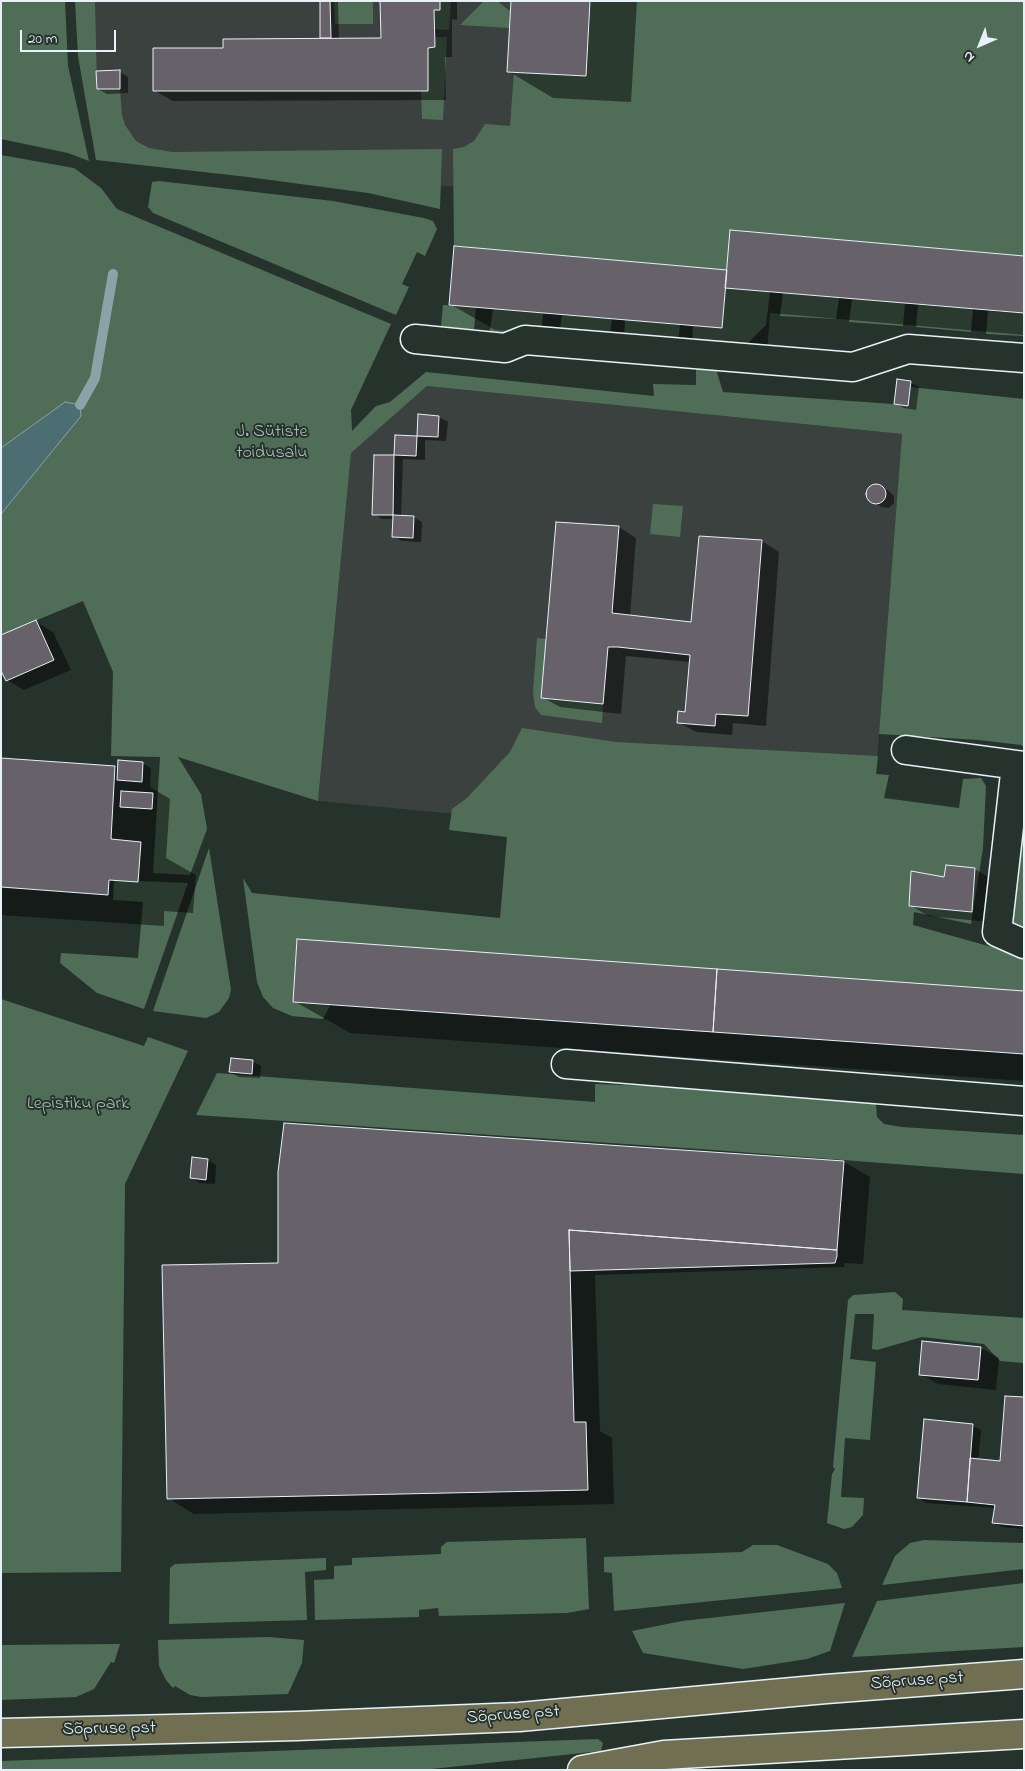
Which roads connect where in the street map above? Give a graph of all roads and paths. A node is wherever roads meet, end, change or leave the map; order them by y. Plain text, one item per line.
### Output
1 (415, 339) dead end
2 (1024, 358) edge
3 (906, 750) dead end
4 (1020, 766) edge
5 (1024, 944) edge
6 (566, 1064) dead end
7 (1024, 1100) edge
8 (1024, 1674) edge
9 (1, 1733) edge
10 (1024, 1734) edge
11 (582, 1770) edge

1 - 2 street
3 - 4 street
4 - 5 street
6 - 7 street
8 - 9 main road, Sõpruse pst
10 - 11 main road

